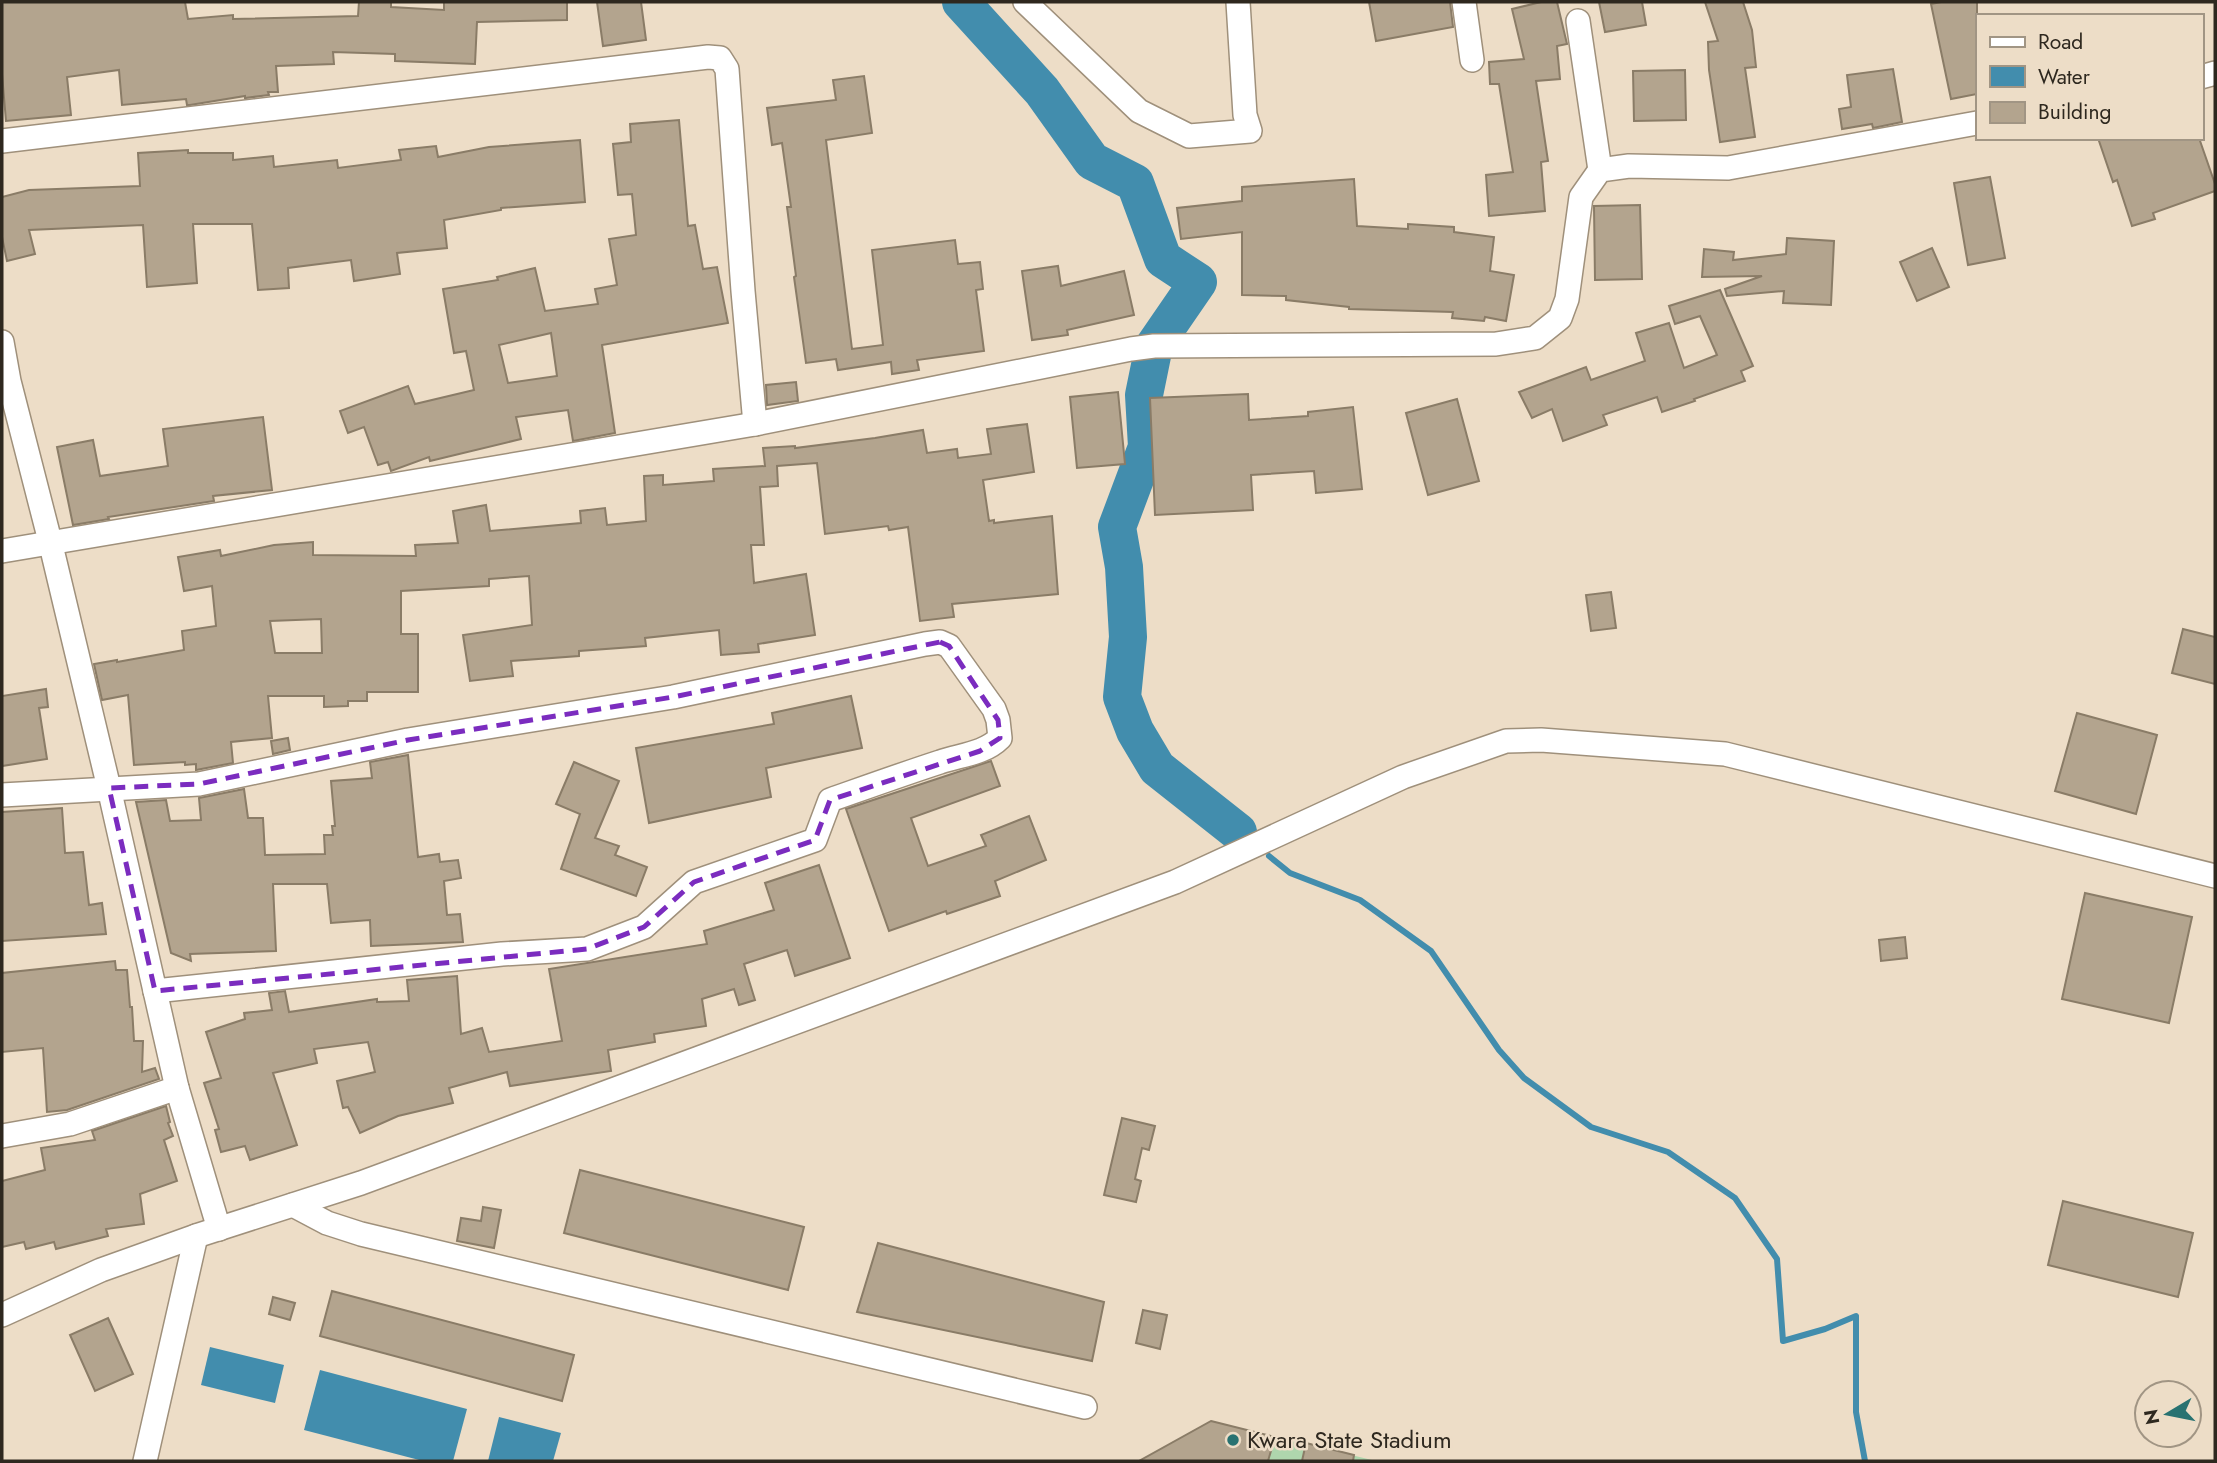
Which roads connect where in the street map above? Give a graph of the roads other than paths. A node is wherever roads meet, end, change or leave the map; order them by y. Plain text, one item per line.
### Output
1 (1025, 2) edge
2 (1238, 2) edge
3 (1464, 2) edge
4 (1578, 21) dead end
5 (1472, 60) dead end
6 (1976, 122) edge
7 (2, 141) edge
8 (1600, 170) junction
9 (2, 342) edge
10 (5, 382) edge
11 (755, 424) junction
12 (50, 541) junction
13 (2, 551) edge
14 (109, 788) junction
15 (2, 795) edge
16 (2215, 876) edge
17 (155, 991) junction
18 (177, 1088) junction
19 (2, 1136) edge
20 (293, 1205) junction
21 (219, 1230) junction
22 (196, 1236) junction
23 (2, 1315) edge
24 (1086, 1407) dead end
25 (145, 1461) edge

1 - 2 street
3 - 5 street
4 - 8 street
6 - 8 street
7 - 11 street
8 - 11 street
9 - 10 street
10 - 12 street
11 - 12 street
12 - 13 street
12 - 14 street
14 - 15 street
14 - 17 street
14 - 17 street
16 - 20 street
17 - 18 street
18 - 19 street
18 - 21 street
20 - 21 street
20 - 24 street
21 - 22 street
22 - 23 street
22 - 25 street

